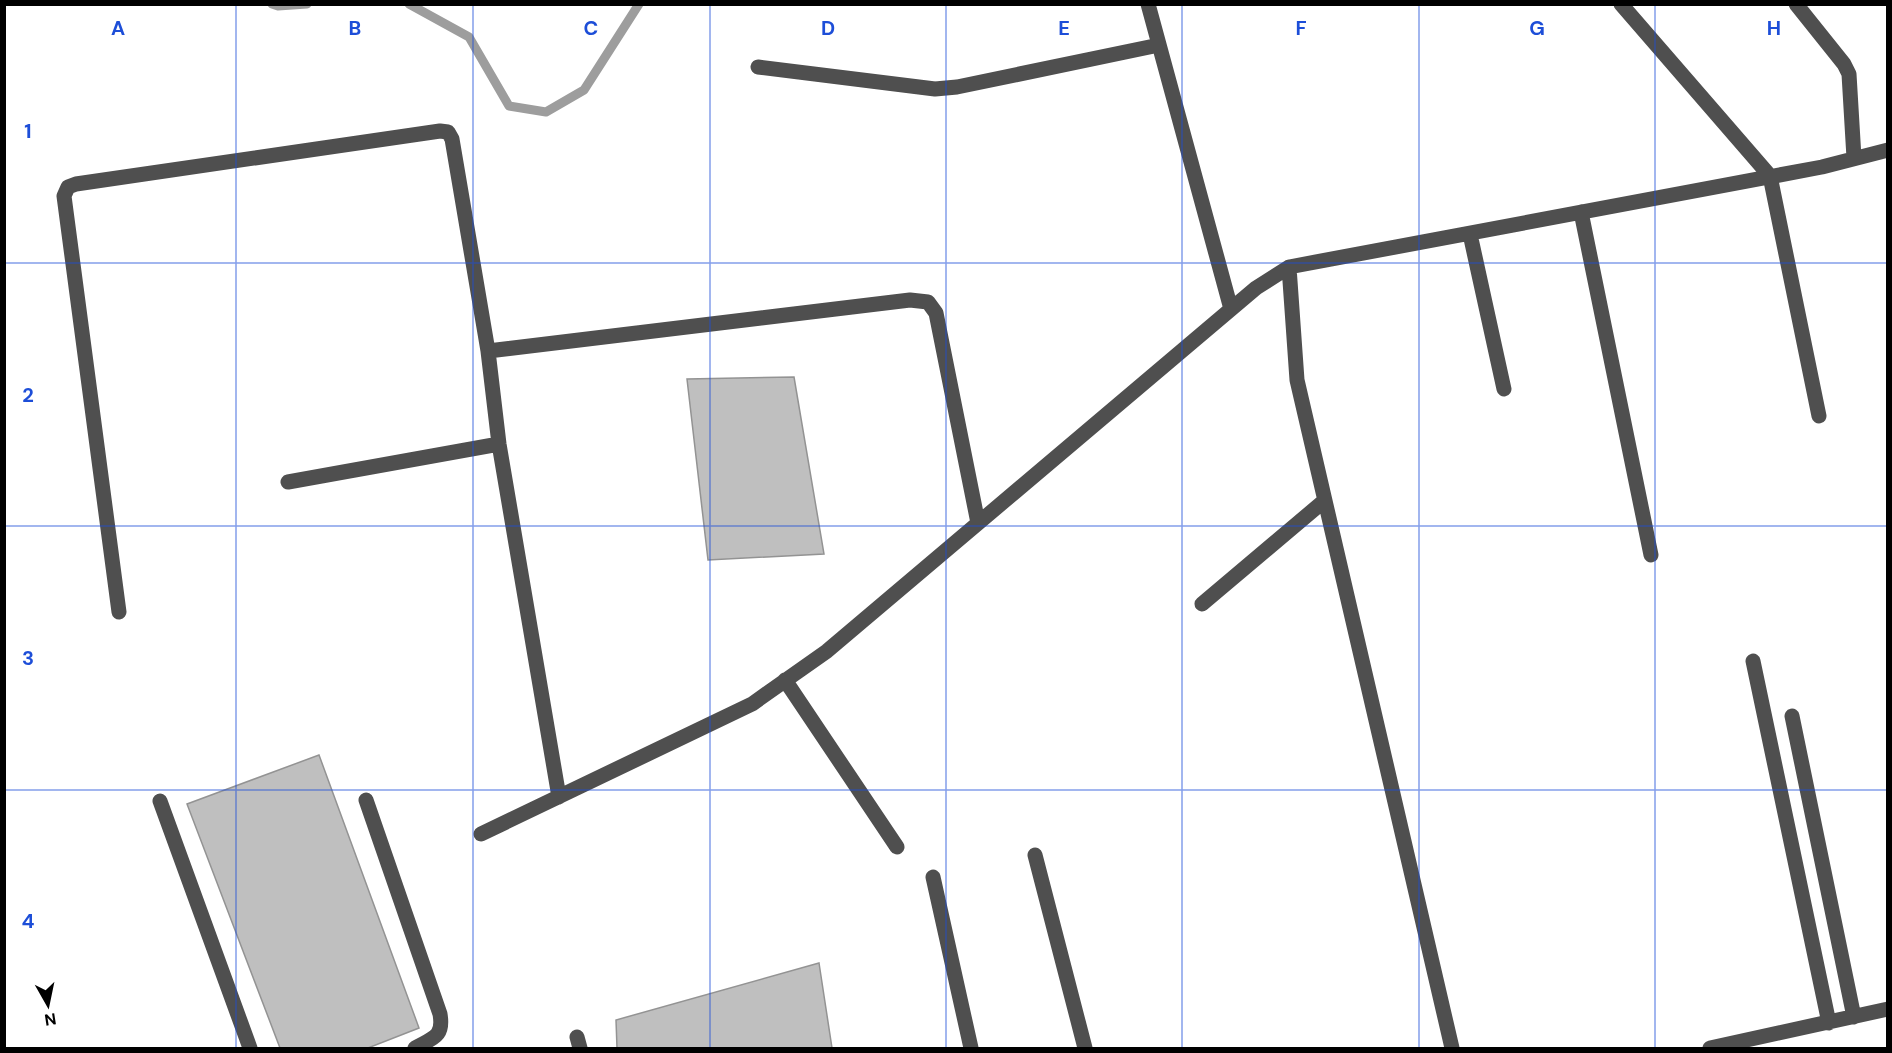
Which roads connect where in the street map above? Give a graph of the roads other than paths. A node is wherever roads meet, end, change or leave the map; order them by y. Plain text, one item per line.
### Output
1 (1148, 4) edge
2 (1620, 4) edge
3 (1796, 4) edge
4 (1159, 45) junction
5 (758, 68) dead end
6 (1887, 150) edge
7 (1854, 158) junction
8 (1770, 176) junction
9 (1581, 212) junction
10 (1470, 234) junction
11 (1289, 267) junction
12 (1231, 309) junction
13 (488, 351) junction
14 (1504, 389) dead end
15 (1819, 416) dead end
16 (499, 444) junction
17 (288, 482) dead end
18 (1324, 501) junction
19 (978, 523) junction
20 (1651, 555) dead end
21 (1202, 603) dead end
22 (118, 612) dead end
23 (1753, 661) dead end
24 (785, 680) junction
25 (1792, 716) dead end
26 (559, 797) junction
27 (366, 800) dead end
28 (160, 801) dead end
29 (481, 834) dead end
30 (897, 847) dead end
31 (1035, 855) dead end
32 (933, 877) dead end
33 (1887, 1009) edge
34 (1854, 1017) junction
35 (1828, 1023) junction
36 (250, 1048) edge
37 (415, 1048) edge
38 (971, 1048) edge
39 (1085, 1048) edge
40 (1452, 1048) edge
41 (1710, 1048) edge

1 - 4 street
2 - 8 street
3 - 7 street
4 - 5 street
4 - 12 street
6 - 7 street
7 - 8 street
8 - 9 street
8 - 15 street
9 - 10 street
9 - 20 street
10 - 11 street
10 - 14 street
11 - 12 street
11 - 18 street
12 - 19 street
13 - 16 street
13 - 19 street
13 - 22 street
16 - 17 street
16 - 26 street
18 - 21 street
18 - 40 street
19 - 24 street
23 - 35 street
24 - 26 street
24 - 30 street
25 - 34 street
26 - 29 street
27 - 37 street
28 - 36 street
31 - 39 street
32 - 38 street
33 - 34 street
34 - 35 street
35 - 41 street

